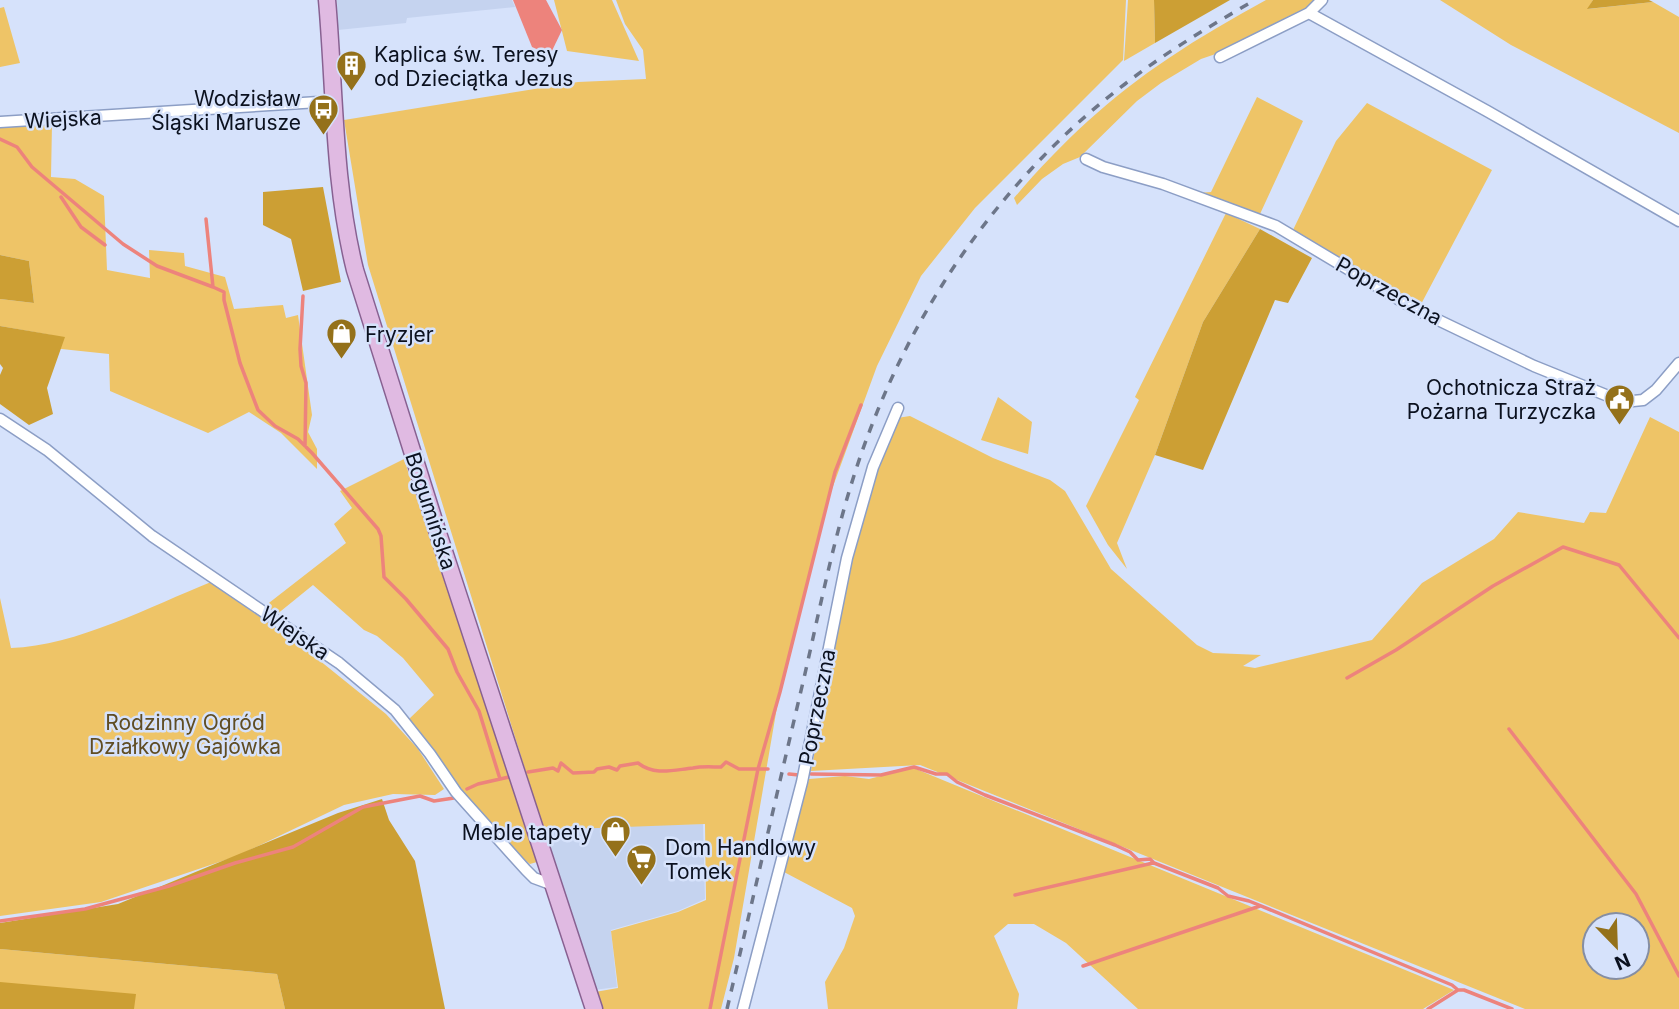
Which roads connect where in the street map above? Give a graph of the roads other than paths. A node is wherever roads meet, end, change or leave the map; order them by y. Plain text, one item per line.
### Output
1 (327, 0) edge
2 (1322, 0) edge
3 (1309, 13) junction
4 (1220, 57) dead end
5 (335, 101) junction
6 (0, 122) edge
7 (1086, 159) dead end
8 (1679, 221) edge
9 (1679, 363) edge
10 (898, 408) dead end
11 (0, 419) edge
12 (553, 885) junction
13 (594, 1009) edge
14 (743, 1009) edge

1 - 5 main road, Bogumińska
2 - 3 street
3 - 4 street
3 - 8 street
5 - 6 street, Wiejska
5 - 12 main road, Bogumińska
7 - 9 street, Poprzeczna
10 - 14 street, Poprzeczna
11 - 12 street, Wiejska
12 - 13 main road, Bogumińska

